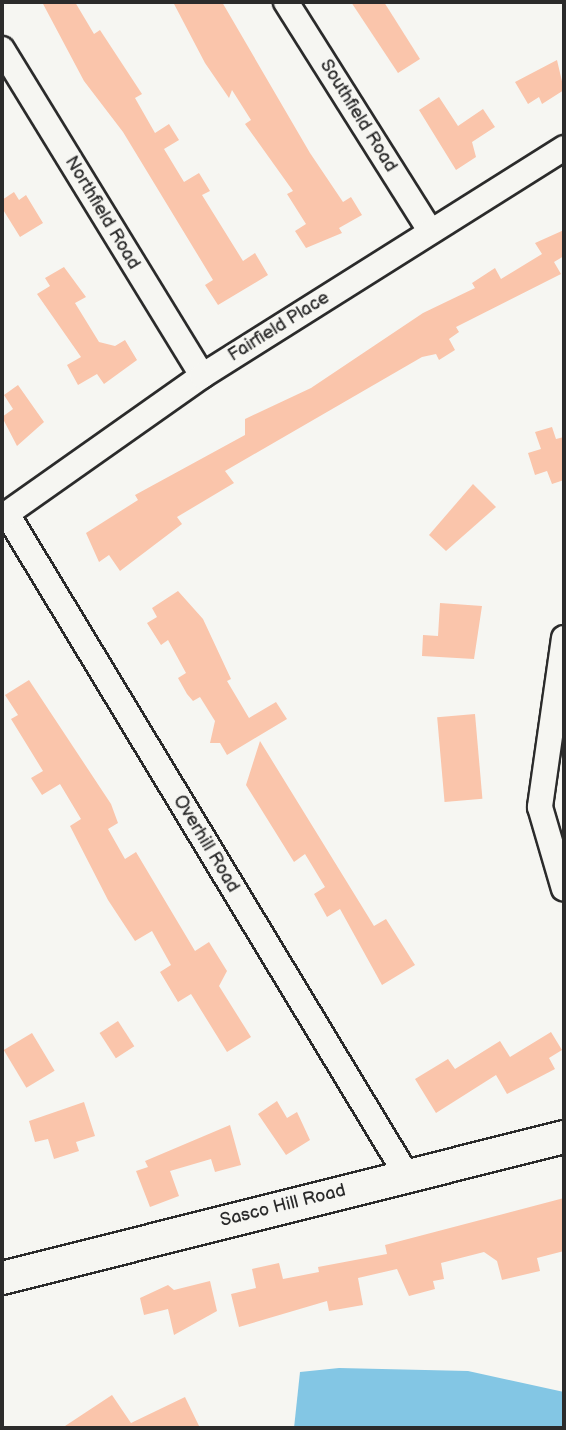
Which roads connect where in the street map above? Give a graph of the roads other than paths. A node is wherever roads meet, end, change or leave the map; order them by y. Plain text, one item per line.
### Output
1 (286, 2) edge
2 (2, 49) edge
3 (564, 148) edge
4 (430, 231) junction
5 (202, 376) junction
6 (4, 515) edge
7 (564, 638) edge
8 (564, 889) edge
9 (564, 1137) edge
10 (406, 1174) junction
11 (2, 1278) edge

1 - 4 street, Southfield Road
2 - 5 street, Northfield Road
3 - 4 street, Fairfield Place
4 - 5 street, Fairfield Place
5 - 6 street, Fairfield Place
6 - 10 street, Overhill Road
7 - 8 street
9 - 10 street, Sasco Hill Road
10 - 11 street, Sasco Hill Road

